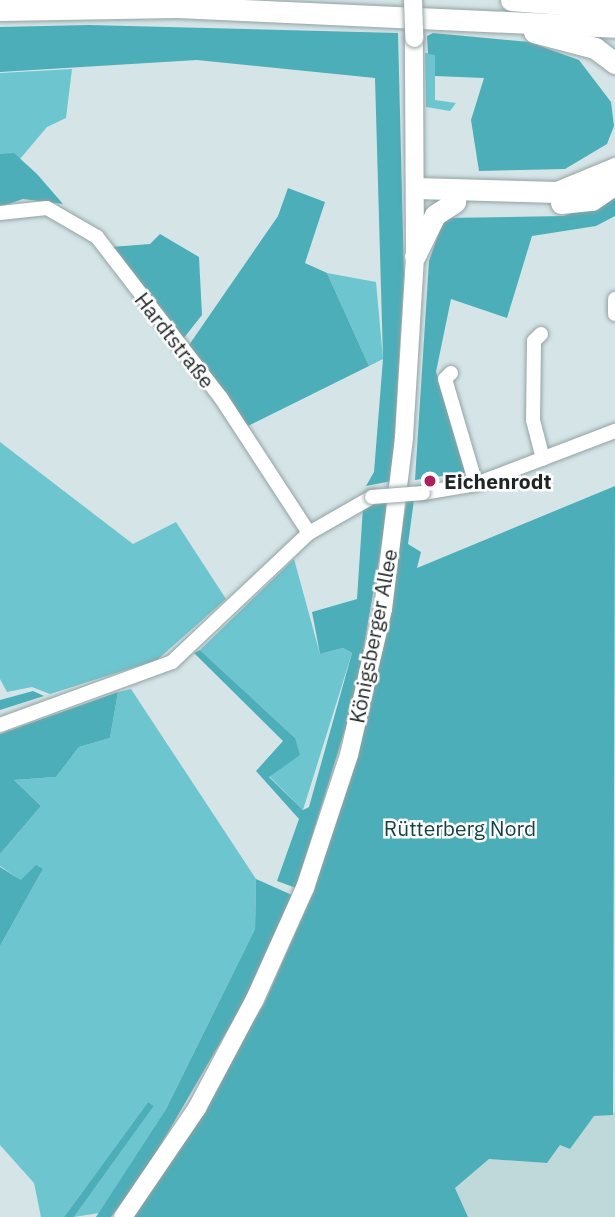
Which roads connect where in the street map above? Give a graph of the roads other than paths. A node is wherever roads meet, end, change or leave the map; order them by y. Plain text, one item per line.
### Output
1 (413, 0) edge
2 (511, 0) edge
3 (615, 9) edge
4 (0, 10) edge
5 (430, 15) junction
6 (615, 27) edge
7 (615, 63) edge
8 (615, 168) edge
9 (615, 184) edge
10 (416, 195) junction
11 (455, 202) junction
12 (0, 213) edge
13 (415, 256) junction
14 (615, 299) edge
15 (615, 314) edge
16 (541, 334) dead end
17 (451, 373) dead end
18 (615, 431) edge
19 (543, 458) junction
20 (476, 484) junction
21 (309, 533) junction
22 (0, 725) edge
23 (123, 1217) edge

1 - 10 main road, Königsberger Allee, bridge
2 - 3 highway
4 - 5 highway
5 - 6 highway
5 - 7 highway
8 - 10 highway
9 - 11 highway
10 - 11 highway
10 - 13 main road, Königsberger Allee
11 - 13 highway
12 - 21 street, Hardtstraße
13 - 23 main road, Königsberger Allee
14 - 15 street
16 - 19 street
17 - 20 street
18 - 19 street
19 - 20 street
20 - 21 street, bridge
21 - 22 street

